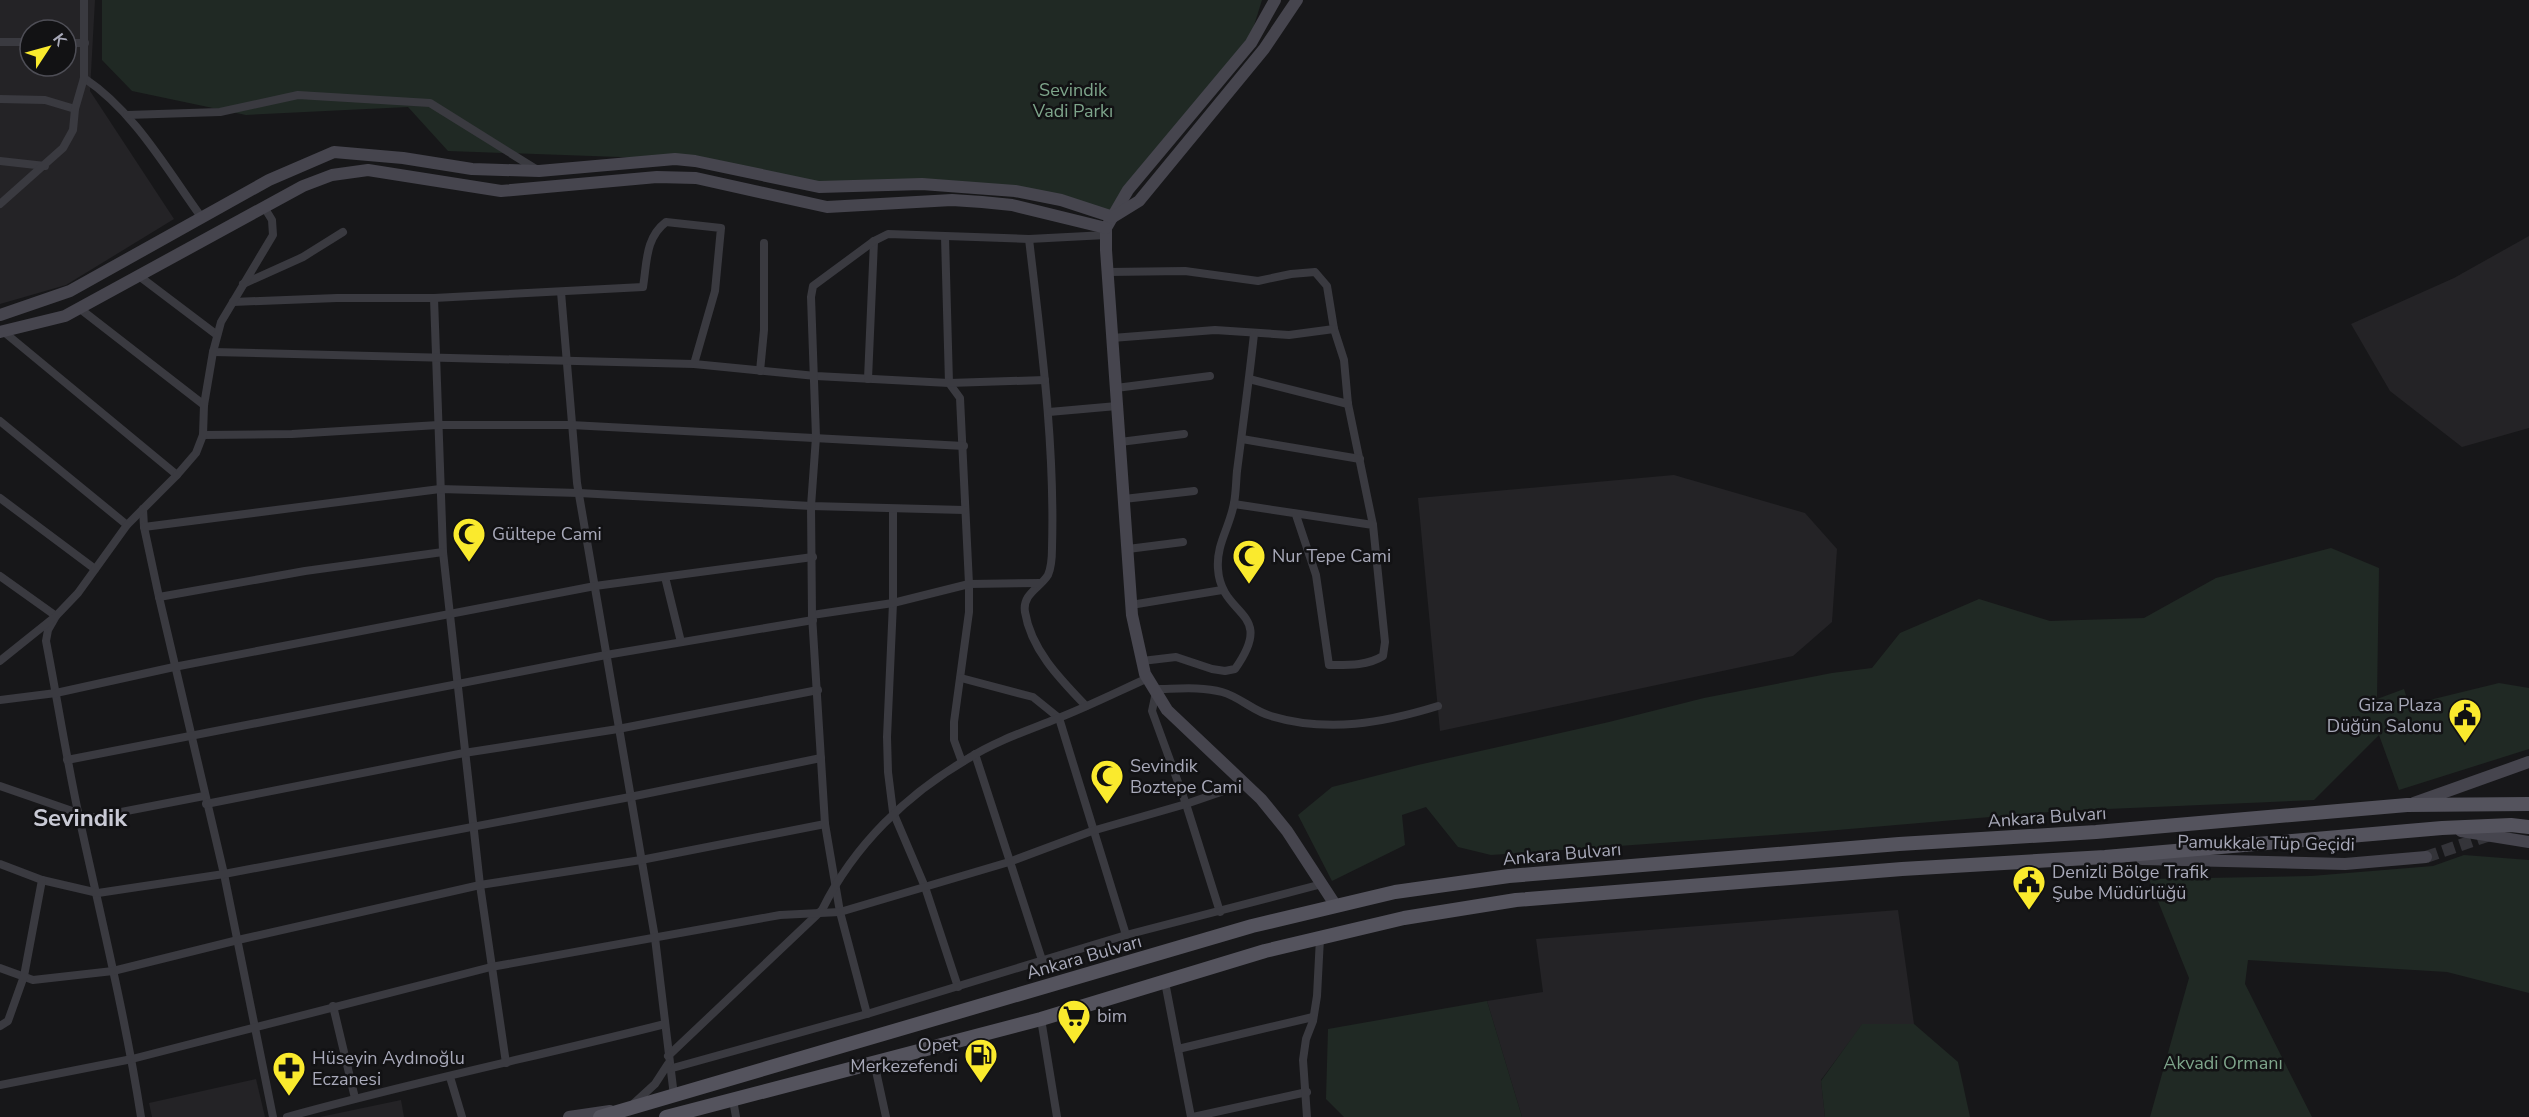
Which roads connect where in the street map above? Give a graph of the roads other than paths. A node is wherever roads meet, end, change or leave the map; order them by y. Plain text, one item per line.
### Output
1 (84, 0) edge
2 (1275, 0) edge
3 (1297, 0) edge
4 (0, 42) edge
5 (18, 42) edge
6 (78, 43) edge
7 (85, 43) junction
8 (84, 78) junction
9 (0, 99) edge
10 (75, 109) junction
11 (127, 116) junction
12 (0, 161) edge
13 (45, 166) junction
14 (539, 171) junction
15 (0, 204) edge
16 (264, 207) junction
17 (1113, 217) junction
18 (202, 218) junction
19 (1106, 231) junction
20 (343, 232) dead end
21 (945, 237) junction
22 (1029, 239) junction
23 (874, 241) junction
24 (764, 243) dead end
25 (1107, 272) junction
26 (139, 276) junction
27 (243, 284) junction
28 (561, 292) junction
29 (434, 298) junction
30 (232, 302) junction
31 (79, 308) junction
32 (0, 315) edge
33 (1334, 328) junction
34 (2, 332) edge
35 (1254, 334) junction
36 (217, 335) junction
37 (1112, 338) junction
38 (213, 352) junction
39 (438, 357) junction
40 (566, 360) junction
41 (694, 364) junction
42 (760, 370) junction
43 (816, 376) junction
44 (1210, 376) dead end
45 (868, 379) junction
46 (1249, 379) junction
47 (1045, 380) junction
48 (949, 383) junction
49 (1116, 388) junction
50 (1348, 404) junction
51 (204, 405) junction
52 (1117, 406) junction
53 (1049, 412) junction
54 (0, 421) edge
55 (438, 425) junction
56 (571, 425) junction
57 (1184, 434) dead end
58 (203, 435) junction
59 (816, 437) junction
60 (1242, 439) junction
61 (1120, 442) junction
62 (964, 446) junction
63 (1360, 459) junction
64 (177, 475) junction
65 (440, 489) junction
66 (1194, 491) dead end
67 (579, 493) junction
68 (0, 498) edge
69 (1124, 499) junction
70 (1234, 504) junction
71 (811, 506) junction
72 (143, 509) junction
73 (893, 509) junction
74 (964, 510) junction
75 (1296, 515) junction
76 (127, 525) junction
77 (1373, 525) junction
78 (144, 527) junction
79 (1184, 542) dead end
80 (1128, 549) junction
81 (442, 552) junction
82 (813, 557) junction
83 (95, 569) junction
84 (0, 576) edge
85 (665, 577) junction
86 (1040, 583) junction
87 (969, 584) junction
88 (595, 586) junction
89 (1222, 590) junction
90 (159, 597) junction
91 (893, 603) junction
92 (1131, 605) junction
93 (449, 614) junction
94 (56, 616) junction
95 (813, 618) junction
96 (681, 642) junction
97 (606, 655) junction
98 (0, 661) edge
99 (1142, 661) junction
100 (174, 667) junction
101 (961, 678) junction
102 (456, 684) junction
103 (1152, 686) junction
104 (818, 690) junction
105 (56, 693) junction
106 (0, 700) edge
107 (1086, 706) junction
108 (1438, 706) dead end
109 (1059, 718) junction
110 (618, 729) junction
111 (190, 736) junction
112 (464, 753) junction
113 (975, 754) junction
114 (821, 758) junction
115 (68, 760) junction
116 (962, 762) junction
117 (2529, 762) edge
118 (1244, 784) junction
119 (0, 786) edge
120 (630, 797) junction
121 (205, 800) junction
122 (1186, 804) junction
123 (2529, 804) edge
124 (2408, 805) junction
125 (893, 812) junction
126 (79, 816) junction
127 (825, 824) junction
128 (474, 826) junction
129 (2529, 827) edge
130 (2442, 828) junction
131 (1092, 831) junction
132 (2529, 842) edge
133 (2104, 857) junction
134 (2426, 857) tunnel mouth
135 (641, 860) junction
136 (1009, 862) junction
137 (0, 864) edge
138 (224, 874) junction
139 (42, 880) junction
140 (836, 884) junction
141 (1322, 884) junction
142 (480, 885) junction
143 (925, 887) junction
144 (98, 893) junction
145 (1336, 906) junction
146 (840, 912) junction
147 (1220, 912) junction
148 (818, 914) junction
149 (1126, 935) junction
150 (655, 938) junction
151 (1320, 938) junction
152 (238, 940) junction
153 (1042, 960) junction
154 (491, 967) junction
155 (0, 968) edge
156 (113, 971) junction
157 (24, 976) junction
158 (1166, 982) junction
159 (958, 987) junction
160 (333, 1006) junction
161 (867, 1014) junction
162 (1314, 1017) junction
163 (1041, 1018) junction
164 (665, 1024) junction
165 (0, 1026) edge
166 (253, 1026) junction
167 (1178, 1049) junction
168 (132, 1059) junction
169 (874, 1062) junction
170 (506, 1063) junction
171 (668, 1063) junction
172 (450, 1077) junction
173 (0, 1084) edge
174 (1307, 1092) junction
175 (674, 1096) junction
176 (355, 1098) junction
177 (733, 1100) junction
178 (626, 1109) junction
179 (141, 1117) edge
180 (273, 1117) edge
181 (288, 1117) edge
182 (462, 1117) edge
183 (569, 1117) edge
184 (600, 1117) edge
185 (666, 1117) edge
186 (736, 1117) edge
187 (886, 1117) edge
188 (1056, 1117) edge
189 (1192, 1117) edge
190 (1307, 1117) edge

1 - 7 street
2 - 17 main road
3 - 17 main road
4 - 5 street
6 - 7 street
7 - 8 street
8 - 10 street
8 - 11 street
9 - 10 street
10 - 13 street
11 - 14 street
11 - 18 street
12 - 13 street
13 - 15 street
14 - 17 main road
14 - 18 main road
16 - 19 main road
16 - 26 main road
16 - 27 street
17 - 19 main road
18 - 32 main road
19 - 22 street
19 - 25 main road
20 - 27 street
21 - 22 street
21 - 23 street
21 - 48 street
22 - 47 street
23 - 43 street
23 - 45 street
24 - 42 street
25 - 33 street
25 - 37 main road
26 - 31 main road
26 - 36 street
27 - 30 street
28 - 29 street
28 - 40 street
28 - 41 street
29 - 30 street
29 - 39 street
30 - 36 street
31 - 34 main road
31 - 51 street
33 - 35 street
33 - 50 street
34 - 64 street
35 - 37 street
35 - 46 street
36 - 38 street
37 - 49 main road
38 - 39 street
38 - 51 street
39 - 40 street
39 - 55 street
40 - 41 street
40 - 56 street
41 - 42 street
42 - 43 street
43 - 45 street
43 - 59 street
44 - 49 street
45 - 48 street
46 - 50 street
46 - 60 street
47 - 48 street
47 - 53 street
48 - 62 street
49 - 52 main road
50 - 63 street
51 - 58 street
52 - 53 street
52 - 61 main road
53 - 86 street
54 - 76 street
55 - 56 street
55 - 58 street
55 - 65 street
56 - 59 street
56 - 67 street
57 - 61 street
58 - 64 street
59 - 62 street
59 - 71 street
60 - 63 street
60 - 70 street
61 - 69 main road
62 - 74 street
63 - 77 street
64 - 72 street
65 - 67 street
65 - 78 street
65 - 81 street
66 - 69 street
67 - 71 street
67 - 88 street
68 - 83 street
69 - 80 main road
70 - 75 street
70 - 89 street
71 - 73 street
71 - 82 street
72 - 76 street
72 - 78 street
73 - 74 street
73 - 91 street
74 - 87 street
75 - 77 street
75 - 77 street
76 - 83 street
78 - 90 street
79 - 80 street
80 - 92 main road
81 - 90 street
81 - 93 street
82 - 85 street
82 - 95 street
83 - 94 street
84 - 94 street
85 - 88 street
85 - 96 street
86 - 87 street
86 - 107 street
87 - 91 street
87 - 101 street
88 - 93 street
88 - 97 street
89 - 92 street
89 - 99 street
90 - 100 street
91 - 95 street
91 - 125 street
92 - 99 main road
93 - 100 street
93 - 102 street
94 - 98 street
94 - 105 street
95 - 96 street
95 - 104 street
96 - 97 street
97 - 102 street
97 - 110 street
99 - 103 main road
100 - 105 street
100 - 111 street
101 - 109 street
101 - 116 street
102 - 111 street
102 - 112 street
103 - 107 street, Ankara Bulvarı
103 - 108 street
103 - 118 main road
103 - 122 street
104 - 110 street
104 - 114 street
105 - 106 street
105 - 115 street
107 - 109 street, Ankara Bulvarı
109 - 113 street, Ankara Bulvarı
109 - 131 street
110 - 112 street
110 - 120 street
111 - 115 street
111 - 121 street
112 - 121 street
112 - 128 street
113 - 116 street, Ankara Bulvarı
113 - 136 street
114 - 120 street
114 - 127 street
115 - 126 street
116 - 125 street, Ankara Bulvarı
117 - 124 main road
118 - 122 street
118 - 141 main road
119 - 126 street
120 - 128 street
120 - 135 street
121 - 126 street
121 - 138 street
122 - 131 street
122 - 147 street
123 - 124 main road, Ankara Bulvarı
124 - 145 main road, Ankara Bulvarı
125 - 140 street, Ankara Bulvarı
125 - 143 street
126 - 144 street
127 - 135 street
127 - 140 street
128 - 138 street
128 - 142 street
129 - 130 main road
130 - 132 main road
130 - 133 main road
131 - 136 street
131 - 149 street
133 - 134 main road, Pamukkale Tüp Geçidi
133 - 151 main road
135 - 142 street
135 - 150 street
136 - 143 street
136 - 153 street
137 - 139 street
138 - 144 street
138 - 152 street
139 - 144 street
139 - 157 street
140 - 146 street
140 - 148 street, Ankara Bulvarı
141 - 145 main road
141 - 147 street
142 - 152 street
142 - 154 street
143 - 146 street
143 - 159 street
144 - 156 street
145 - 175 main road, Ankara Bulvarı
146 - 148 street
146 - 161 street
147 - 149 street
148 - 150 street
148 - 171 street, Ankara Bulvarı
149 - 153 street
150 - 154 street
150 - 164 street
151 - 158 main road
151 - 162 street
152 - 156 street
152 - 166 street
153 - 159 street
154 - 160 street
154 - 170 street
155 - 157 street
156 - 157 street
156 - 168 street
157 - 165 street
158 - 163 main road
158 - 167 street
159 - 161 street
160 - 166 street
160 - 176 street
161 - 171 street
162 - 167 street
162 - 174 street
163 - 169 main road
163 - 188 street
164 - 170 street
164 - 171 street
166 - 168 street
166 - 180 street
167 - 189 street
168 - 173 street
168 - 179 street
169 - 177 main road
169 - 187 street
170 - 172 street
171 - 175 street
171 - 178 street, Ankara Bulvarı
172 - 176 street
172 - 182 street
174 - 189 street
174 - 190 street
175 - 178 main road, Ankara Bulvarı
176 - 181 street
177 - 185 main road
177 - 186 street
178 - 183 main road
178 - 184 main road, Ankara Bulvarı

